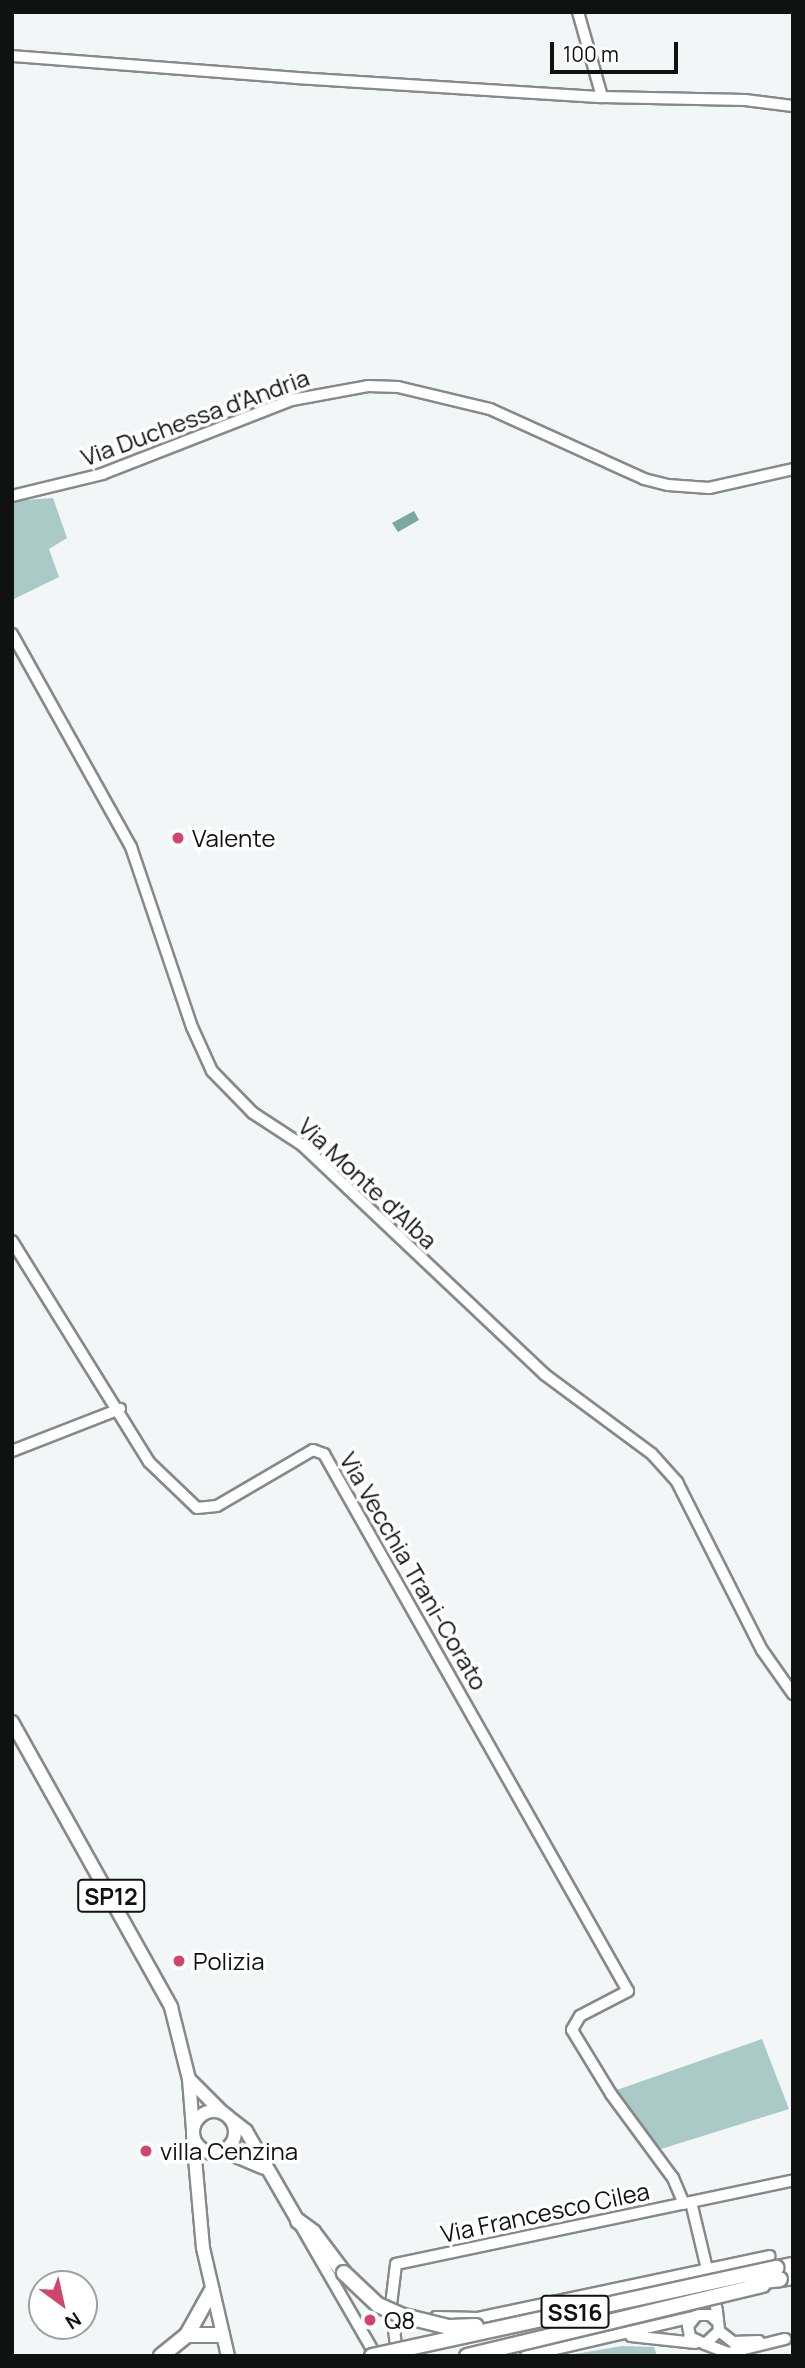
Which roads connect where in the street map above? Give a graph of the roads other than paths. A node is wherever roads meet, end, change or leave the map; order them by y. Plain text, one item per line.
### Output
1 (578, 12) edge
2 (12, 56) edge
3 (602, 97) junction
4 (793, 106) edge
5 (793, 469) edge
6 (12, 496) edge
7 (12, 634) edge
8 (12, 1241) edge
9 (120, 1409) junction
10 (12, 1451) edge
11 (793, 1694) edge
12 (12, 1722) edge
13 (189, 2079) junction
14 (227, 2116) junction
15 (193, 2133) junction
16 (222, 2152) junction
17 (270, 2172) junction
18 (793, 2180) edge
19 (200, 2190) junction
20 (688, 2203) junction
21 (298, 2221) junction
22 (793, 2265) edge
23 (706, 2269) junction
24 (780, 2270) edge
25 (212, 2290) junction
26 (713, 2297) junction
27 (615, 2304) junction
28 (391, 2305) junction
29 (697, 2316) junction
30 (720, 2330) junction
31 (187, 2335) junction
32 (222, 2335) junction
33 (620, 2336) junction
34 (789, 2338) edge
35 (715, 2351) edge
36 (161, 2356) edge
37 (228, 2356) edge
38 (374, 2356) edge
39 (397, 2356) edge
40 (413, 2356) edge
41 (467, 2356) edge
42 (526, 2356) edge

1 - 3 street
2 - 3 street
3 - 4 street
5 - 6 street, Via Duchessa d'Andria
7 - 11 street, Via Monte d'Alba
8 - 9 street, Via Vecchia Trani-Corato
9 - 10 street
9 - 20 street, Via Vecchia Trani-Corato
12 - 13 main road, SP12
13 - 14 main road
13 - 15 main road, SP12
14 - 15 main road
14 - 16 main road
14 - 17 main road
15 - 16 main road
15 - 19 main road
16 - 17 main road
16 - 19 main road
17 - 21 main road
18 - 20 street, Via Francesco Cilea
19 - 25 main road
20 - 23 street
20 - 28 street, Via Francesco Cilea
21 - 27 highway, SS16, bridge
21 - 38 street
22 - 24 highway, SS16
23 - 24 street
23 - 26 street
23 - 28 street
24 - 27 highway, SS16, bridge
24 - 40 highway, SS16, bridge
24 - 41 highway, SS16, bridge
25 - 31 highway
25 - 32 main road
26 - 29 street
26 - 30 street
27 - 38 highway, SS16, bridge
28 - 39 street, Via Francesco Cilea
29 - 30 street
29 - 33 street
29 - 35 street
30 - 34 street
30 - 35 street
30 - 35 street
31 - 32 highway
31 - 36 highway
32 - 37 main road
33 - 35 street
33 - 42 street
34 - 35 street

